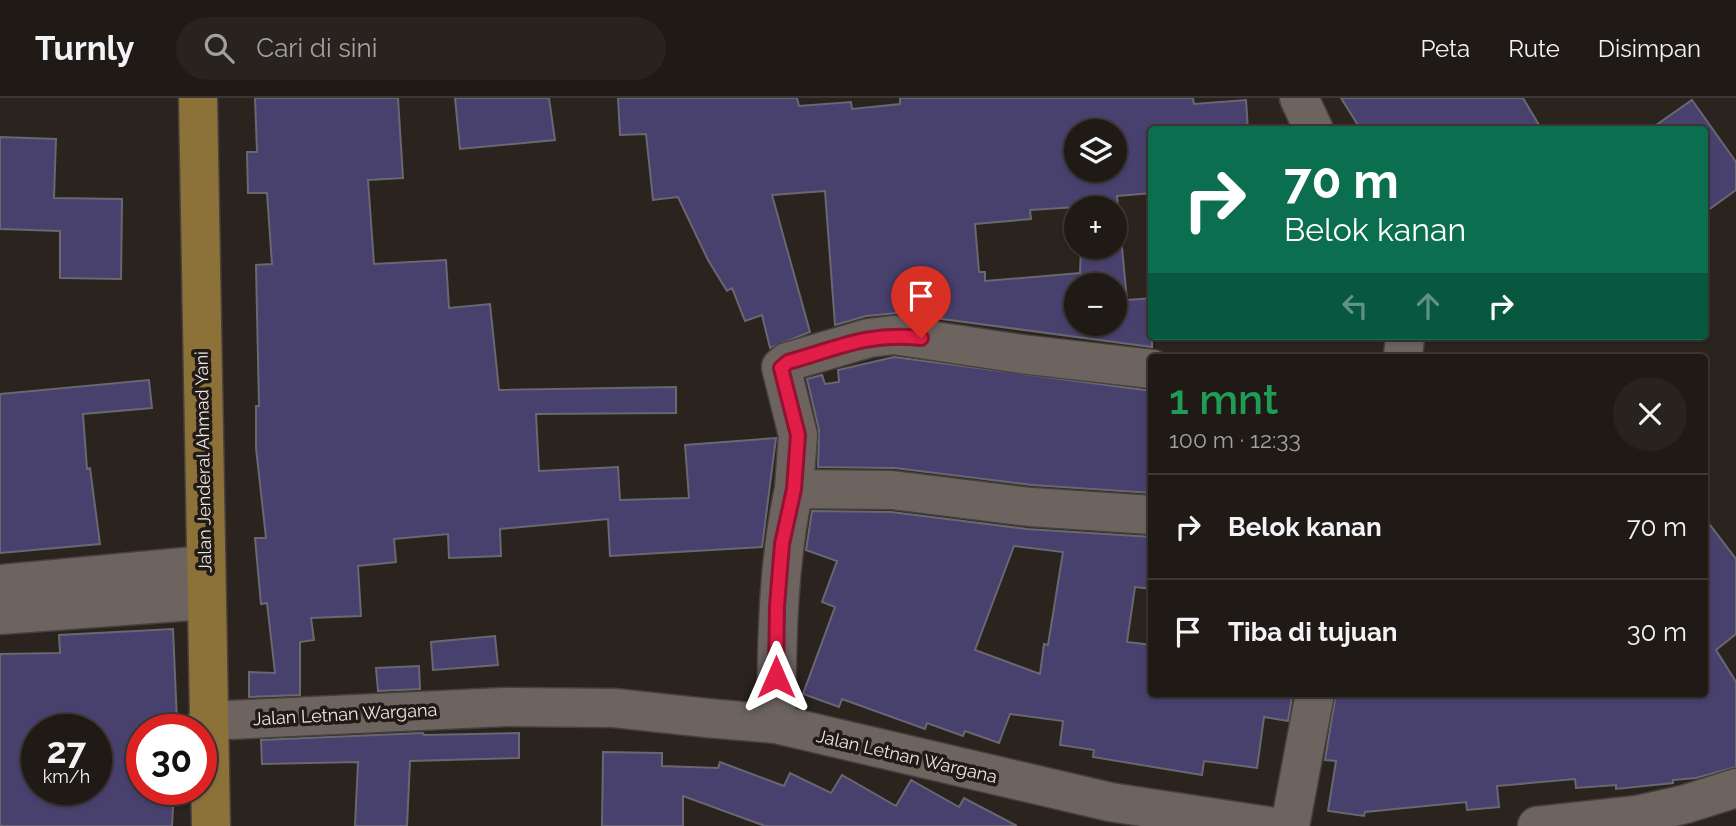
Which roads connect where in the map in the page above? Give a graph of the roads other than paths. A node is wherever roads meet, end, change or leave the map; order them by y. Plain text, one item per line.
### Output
1 (198, 98) edge
2 (1299, 98) edge
3 (1312, 126) edge
4 (1148, 369) edge
5 (794, 489) junction
6 (1148, 515) edge
7 (205, 583) junction
8 (0, 584) edge
9 (0, 615) edge
10 (1314, 697) edge
11 (207, 714) edge
12 (217, 721) edge
13 (776, 724) junction
14 (1736, 788) edge
15 (210, 805) edge
16 (211, 826) edge
17 (1268, 826) edge
18 (1290, 826) edge
19 (1537, 826) edge

1 - 7 main road, Jalan Jenderal Ahmad Yani
2 - 3 street
4 - 5 street
5 - 6 street
5 - 13 street
7 - 8 street
7 - 9 street
7 - 11 main road, Jalan Jenderal Ahmad Yani
10 - 18 street
12 - 13 street, Jalan Letnan Wargana
13 - 17 street, Jalan Letnan Wargana
14 - 19 street
15 - 16 main road, Jalan Jenderal Ahmad Yani

